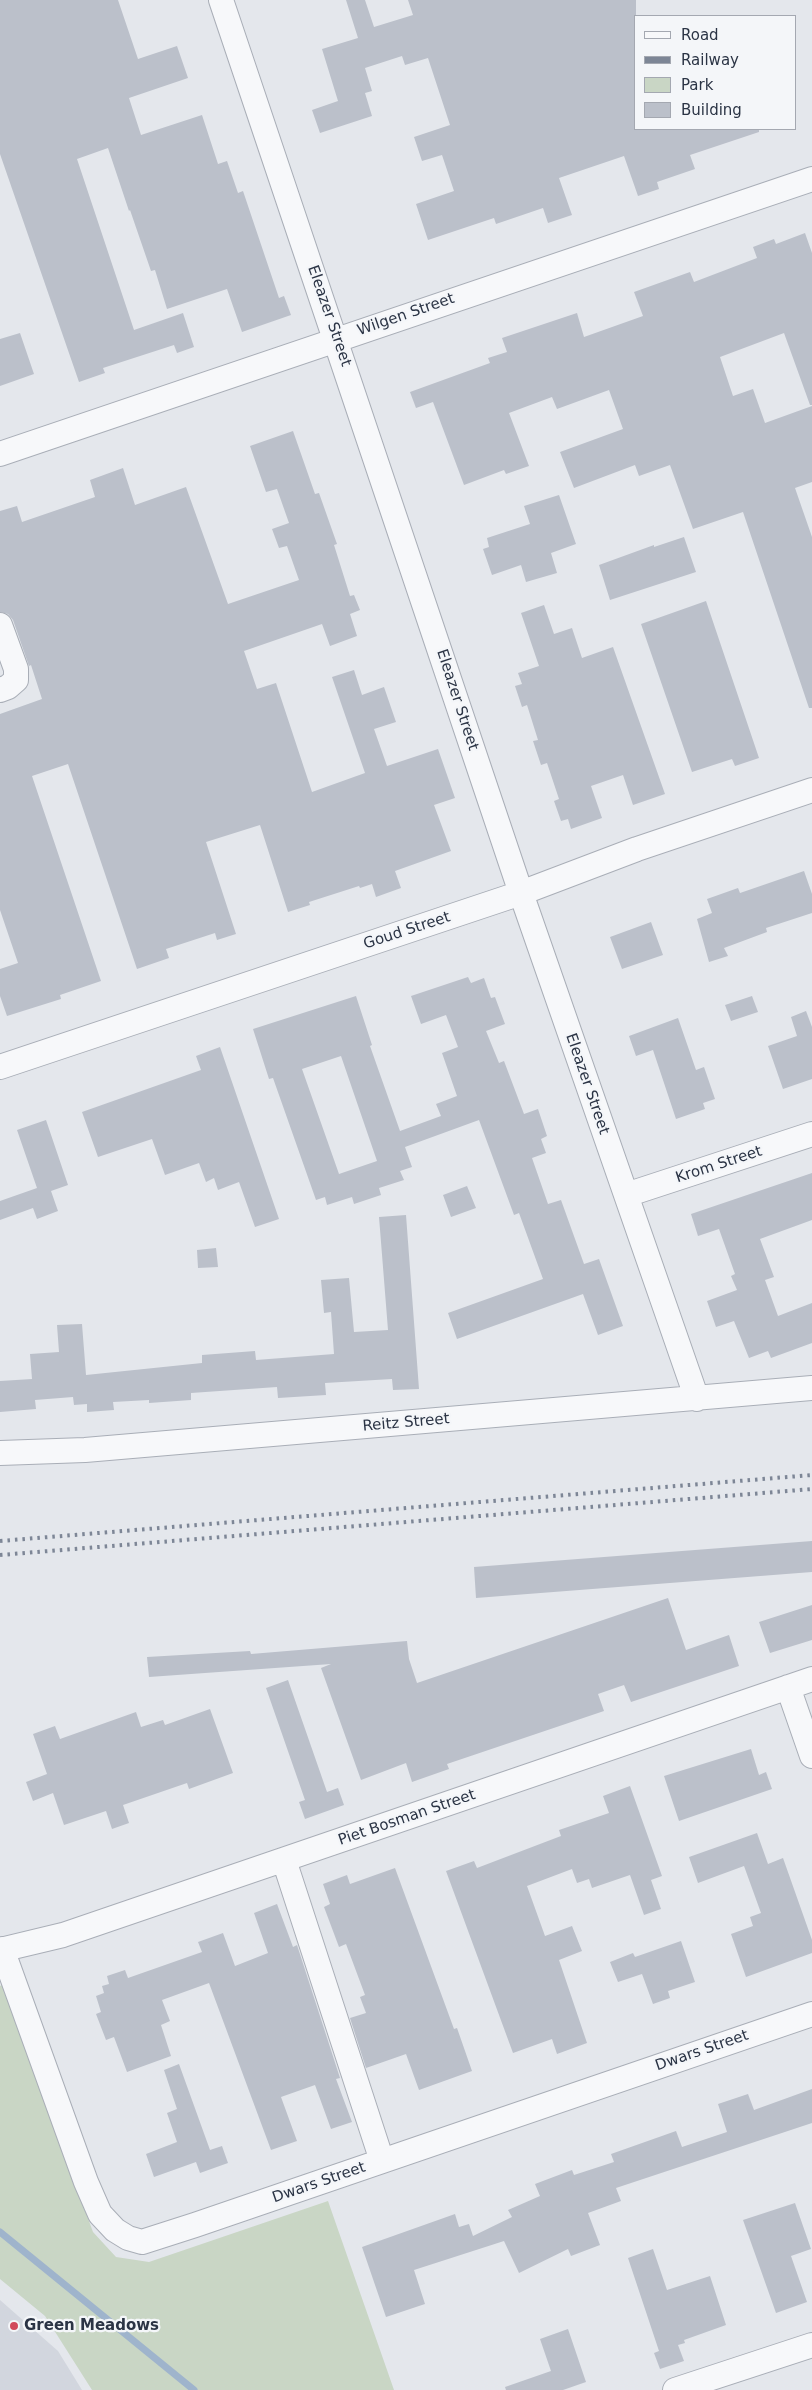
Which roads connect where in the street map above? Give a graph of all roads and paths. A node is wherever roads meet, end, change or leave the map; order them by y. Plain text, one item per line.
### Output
1 (221, 0) edge
2 (812, 179) edge
3 (336, 338) junction
4 (0, 454) edge
5 (0, 625) edge
6 (0, 690) edge
7 (812, 790) edge
8 (521, 893) junction
9 (0, 1067) edge
10 (812, 1134) edge
11 (626, 1196) junction
12 (812, 1388) edge
13 (697, 1399) junction
14 (0, 1453) edge
15 (812, 1679) edge
16 (788, 1687) junction
17 (812, 1756) edge
18 (284, 1860) junction
19 (1, 1949) edge
20 (812, 2014) edge
21 (382, 2161) junction
22 (812, 2345) edge
23 (675, 2390) edge

1 - 3 street, Eleazer Street
2 - 3 street, Wilgen Street
3 - 4 street, Wilgen Street
3 - 8 street, Eleazer Street
5 - 6 street
7 - 8 street, Goud Street
8 - 9 street, Goud Street
8 - 11 street, Eleazer Street
10 - 11 street, Krom Street
11 - 13 street, Eleazer Street
12 - 13 street, Reitz Street
13 - 14 street, Reitz Street
15 - 16 street, Piet Bosman Street
16 - 17 street
16 - 18 street, Piet Bosman Street
18 - 19 street, Piet Bosman Street
18 - 21 street
19 - 21 street, Dwars Street
20 - 21 street, Dwars Street
22 - 23 street

